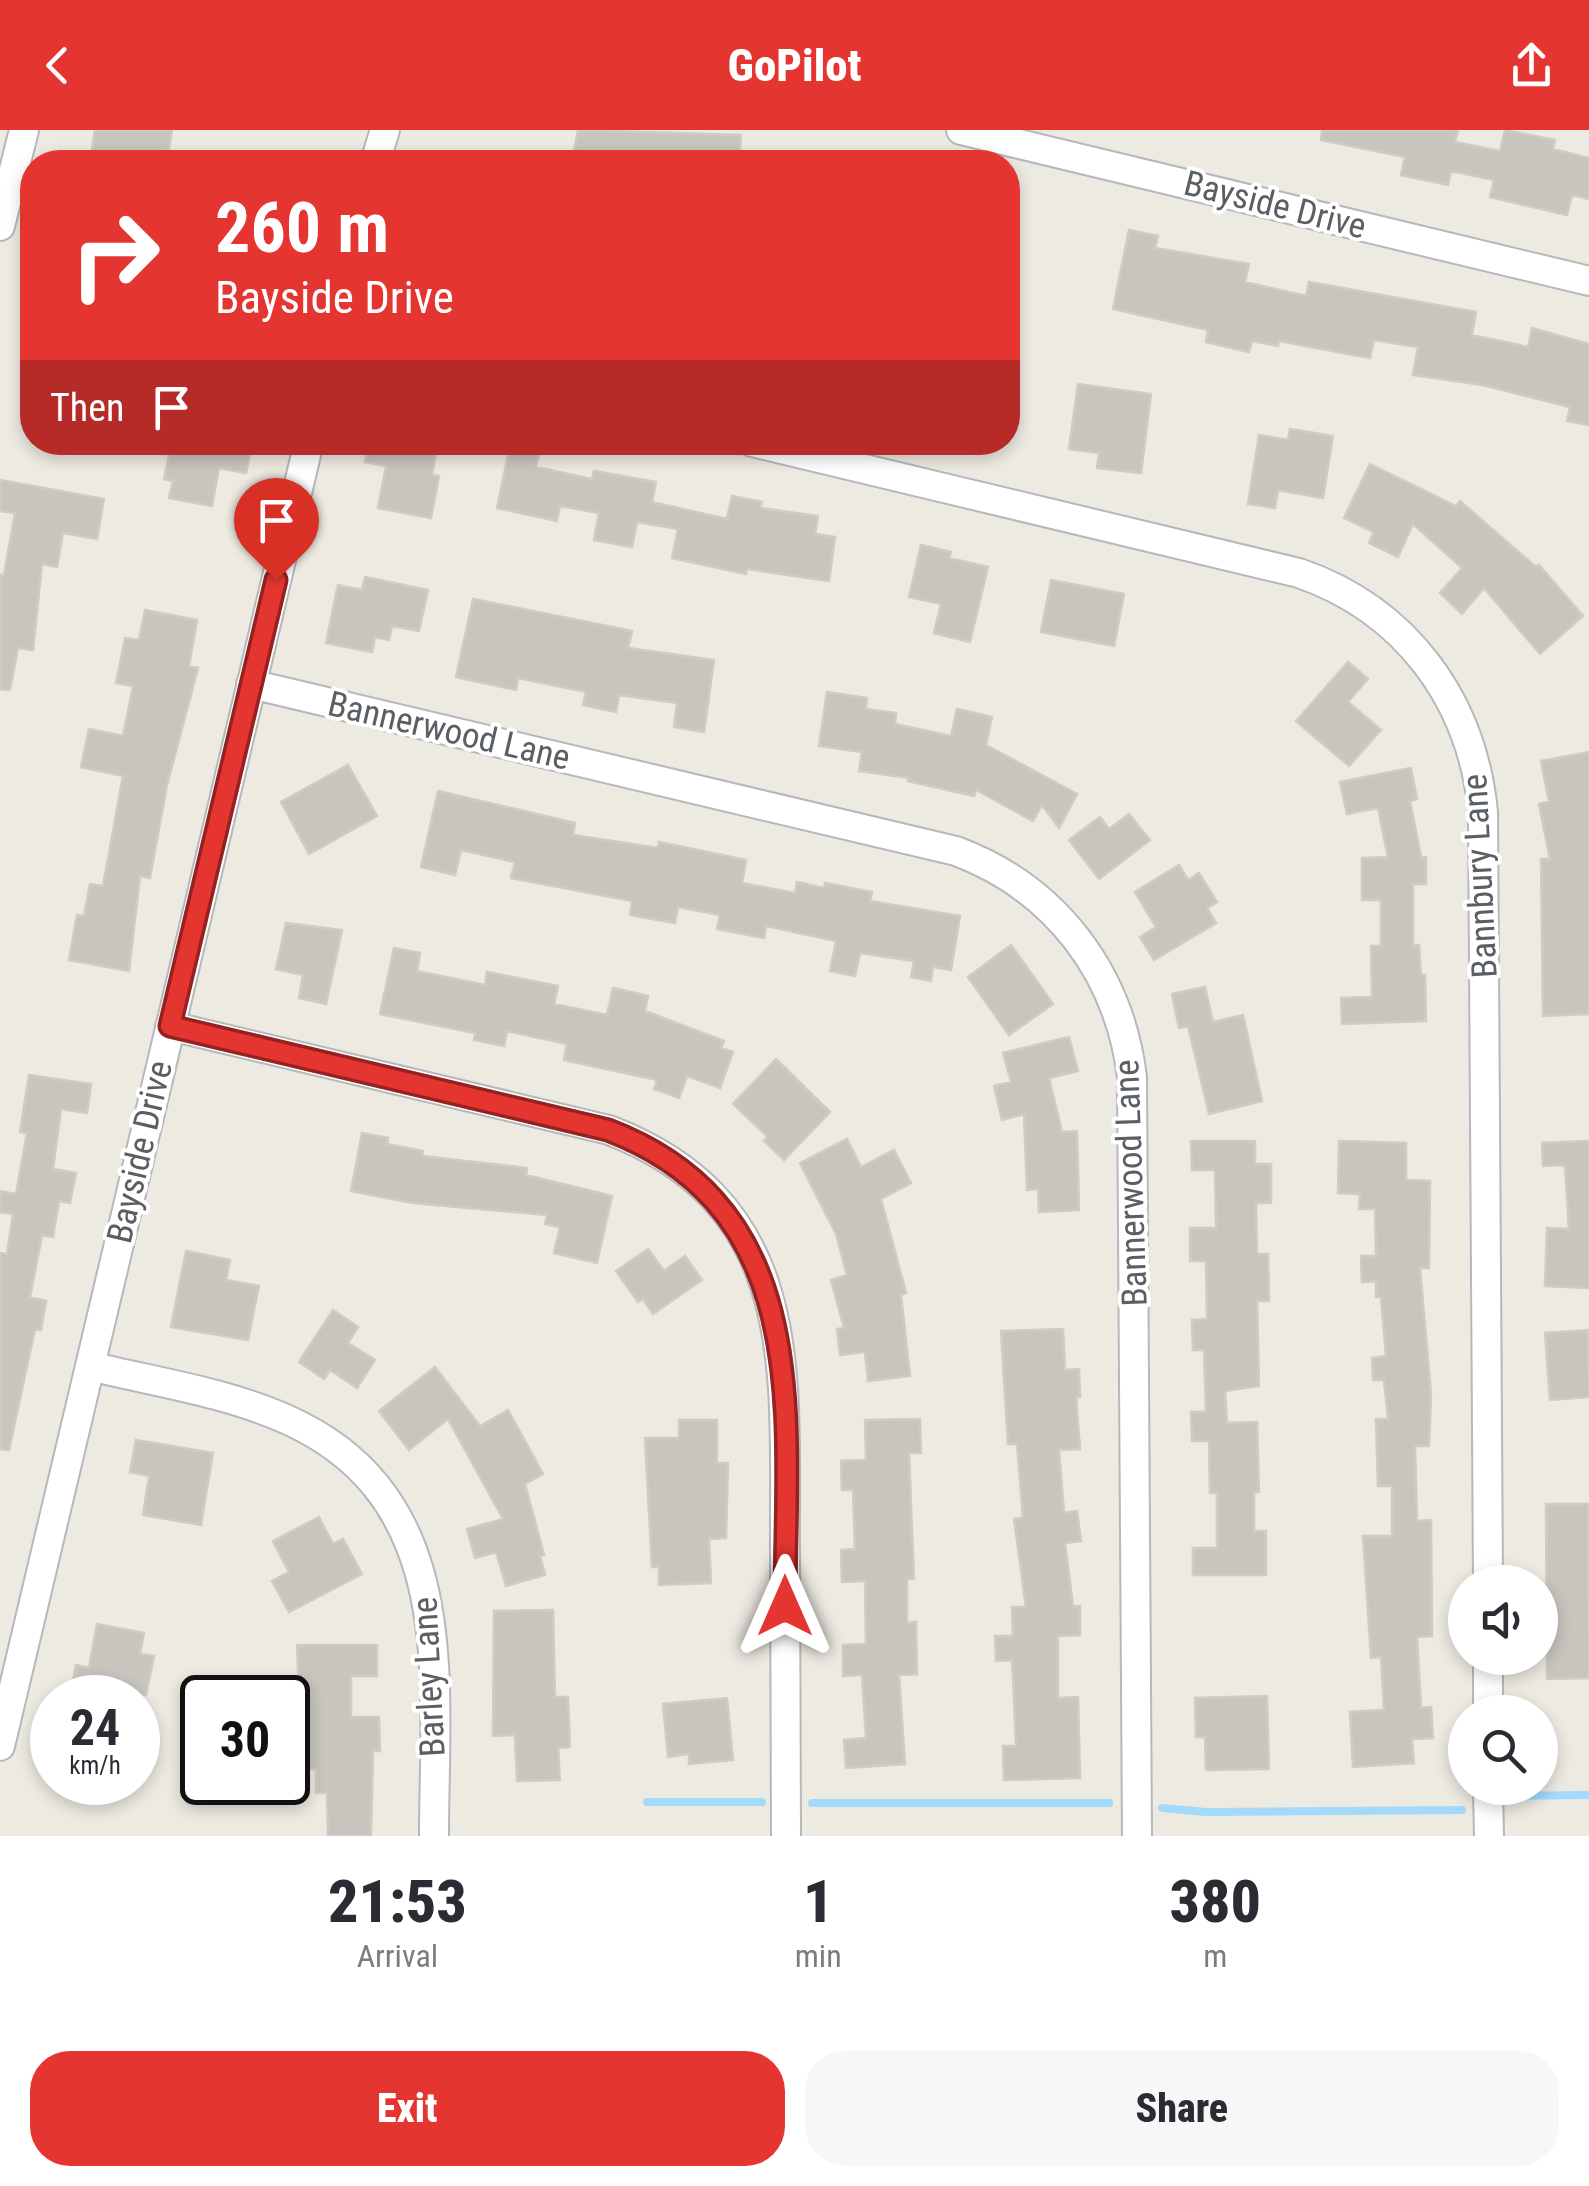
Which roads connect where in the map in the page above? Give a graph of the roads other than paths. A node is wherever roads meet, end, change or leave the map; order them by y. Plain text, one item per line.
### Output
1 (24, 130) edge
2 (961, 130) edge
3 (0, 226) edge
4 (1589, 281) edge
5 (306, 455) edge
6 (806, 455) edge
7 (251, 684) junction
8 (170, 1026) junction
9 (90, 1366) junction
10 (1488, 1565) edge
11 (0, 1746) edge
12 (1488, 1805) edge
13 (434, 1836) edge
14 (786, 1836) edge
15 (1137, 1836) edge
16 (1489, 1836) edge

1 - 3 street
2 - 4 street, Bayside Drive
5 - 7 street, Bayside Drive
6 - 10 street, Bannbury Lane
7 - 8 street, Bayside Drive
7 - 15 street, Bannerwood Lane
8 - 9 street, Bayside Drive
8 - 14 street
9 - 11 street, Bayside Drive
9 - 13 street, Barley Lane
12 - 16 street

